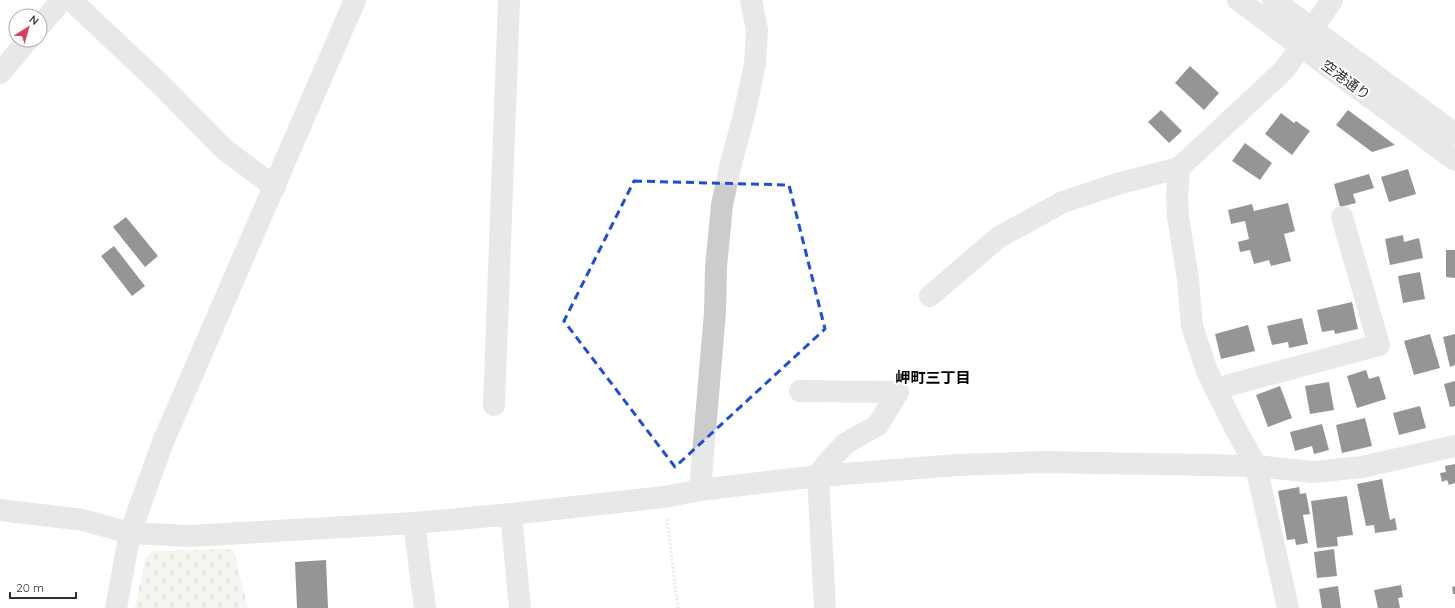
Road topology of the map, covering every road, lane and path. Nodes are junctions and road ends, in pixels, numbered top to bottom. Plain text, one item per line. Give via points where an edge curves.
1 (62, 0) edge
2 (70, 0) edge
3 (355, 0) edge
4 (509, 0) edge
5 (751, 0) edge
6 (1238, 0) edge
7 (1273, 0) edge
8 (1332, 0) edge
9 (48, 17) edge
10 (1307, 38) junction
11 (21, 48) edge
12 (0, 74) edge
13 (1455, 134) edge
14 (1455, 160) edge
15 (1179, 168) junction
16 (275, 187) junction
17 (1342, 217) dead end
18 (930, 296) dead end
19 (1215, 390) junction
20 (800, 391) dead end
21 (494, 405) dead end
22 (1455, 446) edge
23 (1256, 466) junction
24 (818, 476) junction
25 (700, 490) junction
26 (664, 497) junction
27 (0, 510) edge
28 (511, 514) junction
29 (414, 523) junction
30 (130, 533) junction
31 (116, 608) edge
32 (425, 608) edge
33 (520, 608) edge
34 (678, 608) edge
35 (825, 608) edge
36 (1288, 608) edge

1 - 9 street
2 - 16 street via 225,150
3 - 16 street
4 - 21 street
5 - 25 street via 757,30 755,64 722,206
6 - 10 street, 空港通り
7 - 10 street, 空港通り
8 - 10 street
10 - 13 street, 空港通り
10 - 14 street, 空港通り
10 - 15 street via 1282,72
11 - 12 street
15 - 18 street via 1117,184 1063,202 999,237
15 - 19 street via 1178,218 1188,279 1192,326 1206,371
16 - 30 street via 163,442
17 - 19 street via 1379,345
19 - 23 street
20 - 24 street via 898,392 878,425 846,443
22 - 23 street via 1362,467 1313,472
23 - 24 street via 1044,462 957,465
23 - 36 street
24 - 25 street
24 - 35 street
25 - 26 street
26 - 28 street
26 - 34 path
27 - 30 street via 84,520
28 - 29 street
28 - 33 street
29 - 30 street via 190,536
29 - 32 street
30 - 31 street

